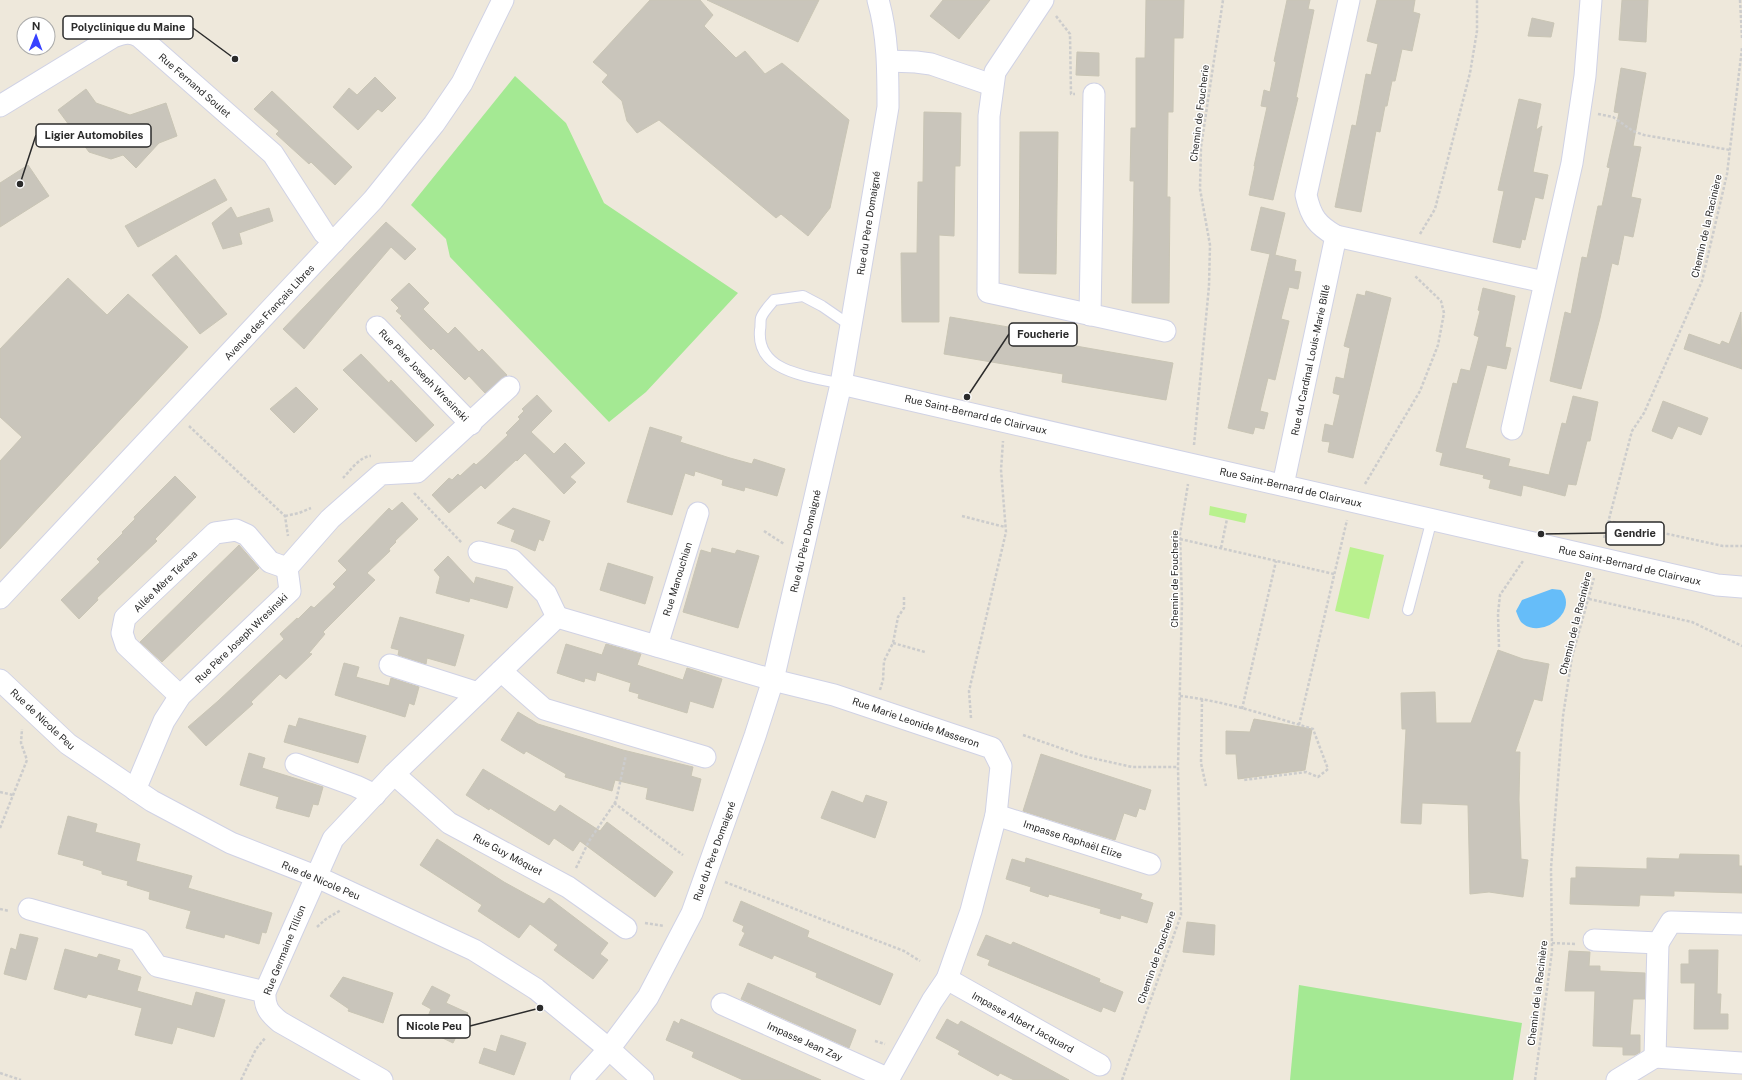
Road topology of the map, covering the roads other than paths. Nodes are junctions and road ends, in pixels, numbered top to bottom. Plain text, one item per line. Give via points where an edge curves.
1 (503, 0) edge
2 (878, 0) edge
3 (1043, 0) edge
4 (1349, 0) edge
5 (1591, 0) edge
6 (888, 61) junction
7 (992, 85) junction
8 (1094, 94) road end
9 (0, 106) edge
10 (1336, 236) junction
11 (334, 242) junction
12 (1544, 282) junction
13 (1090, 315) junction
14 (851, 326) junction
15 (377, 327) dead end
16 (1165, 331) dead end
17 (841, 384) junction
18 (509, 387) dead end
19 (471, 424) junction
20 (1512, 429) dead end
21 (1283, 485) junction
22 (698, 513) dead end
23 (1432, 519) junction
24 (479, 552) road end
25 (287, 568) junction
26 (1742, 587) edge
27 (0, 598) edge
28 (1408, 610) dead end
29 (557, 617) junction
30 (657, 646) junction
31 (390, 665) dead end
32 (501, 671) junction
33 (0, 680) edge
34 (773, 680) junction
35 (478, 693) junction
36 (180, 696) junction
37 (705, 757) dead end
38 (296, 764) dead end
39 (394, 774) junction
40 (135, 790) junction
41 (375, 795) junction
42 (996, 814) junction
43 (1150, 864) dead end
44 (315, 876) junction
45 (29, 909) dead end
46 (1742, 924) edge
47 (634, 925) road end
48 (1594, 940) dead end
49 (1658, 942) junction
50 (947, 979) junction
51 (265, 992) junction
52 (722, 1004) dead end
53 (609, 1049) junction
54 (1655, 1057) junction
55 (1742, 1063) edge
56 (1100, 1065) dead end
57 (1742, 1070) edge
58 (889, 1079) edge
59 (382, 1080) edge
60 (581, 1080) edge
61 (643, 1080) edge
62 (1617, 1080) edge
63 (1740, 1080) edge

1 - 11 street, Avenue des Français Libres via 462,83 434,124 373,200
2 - 6 street, Rue du Père Domaigné via 884,22
3 - 7 street via 994,72
4 - 10 street via 1306,195 1310,212 1322,227
5 - 12 street via 1572,163
6 - 7 street via 931,64
6 - 14 street, Rue du Père Domaigné via 888,107
7 - 13 street via 989,116 988,292
8 - 13 street
9 - 11 street, Rue Fernand Soulet via 113,37 126,32 134,33 273,154 324,232
10 - 12 street
10 - 21 street, Rue du Cardinal Louis-Marie Billé
11 - 27 street, Avenue des Français Libres
12 - 20 street
13 - 16 street
14 - 17 street, Rue du Père Domaigné
14 - 17 lane via 803,296 774,300 762,317 759,341 764,355 777,366 798,374
15 - 19 street, Rue Père Joseph Wresinski
17 - 21 street, Rue Saint-Bernard de Clairvaux
17 - 34 street, Rue du Père Domaigné
18 - 19 street, Rue Père Joseph Wresinski
19 - 25 street, Rue Père Joseph Wresinski via 417,472 381,474 330,519
21 - 23 street, Rue Saint-Bernard de Clairvaux
22 - 30 street, Rue Manouchian
23 - 26 street, Rue Saint-Bernard de Clairvaux via 1717,585
23 - 28 lane
24 - 29 street via 512,560 546,594
25 - 36 street, Rue Père Joseph Wresinski via 290,590
25 - 36 street, Allée Mère Térèsa via 270,562 247,535 241,532 236,530 215,533 125,618 122,633 126,645
29 - 30 street
29 - 32 street
30 - 34 street
31 - 35 street
32 - 35 street
32 - 37 street via 544,709
33 - 40 street, Rue de Nicole Peu via 68,744
34 - 42 street, Rue Marie Leonide Masseron via 834,695 992,748 1001,766
34 - 53 street, Rue du Père Domaigné via 694,906 648,997
35 - 39 street
36 - 40 street, Rue Père Joseph Wresinski via 164,721
38 - 41 street
39 - 41 street
39 - 47 street, Rue Guy Môquet via 449,823
40 - 44 street, Rue de Nicole Peu via 231,843
41 - 44 street via 333,839
42 - 43 street, Impasse Raphaël Elize
42 - 50 street, Rue Marie Leonide Masseron via 971,911
44 - 51 street, Rue Germaine Tillion
44 - 53 street, Rue de Nicole Peu via 474,950 536,989
45 - 51 street via 139,940 157,966
46 - 49 street via 1671,922
48 - 49 street
49 - 54 street
50 - 56 street, Impasse Albert Jacquard
50 - 58 street, Rue Marie Leonide Masseron
51 - 59 street, Rue Germaine Tillion via 264,1004 270,1014 280,1022
52 - 58 street, Impasse Jean Zay
53 - 60 street
53 - 61 street, Rue de Nicole Peu
54 - 55 street
54 - 62 street
57 - 63 street

